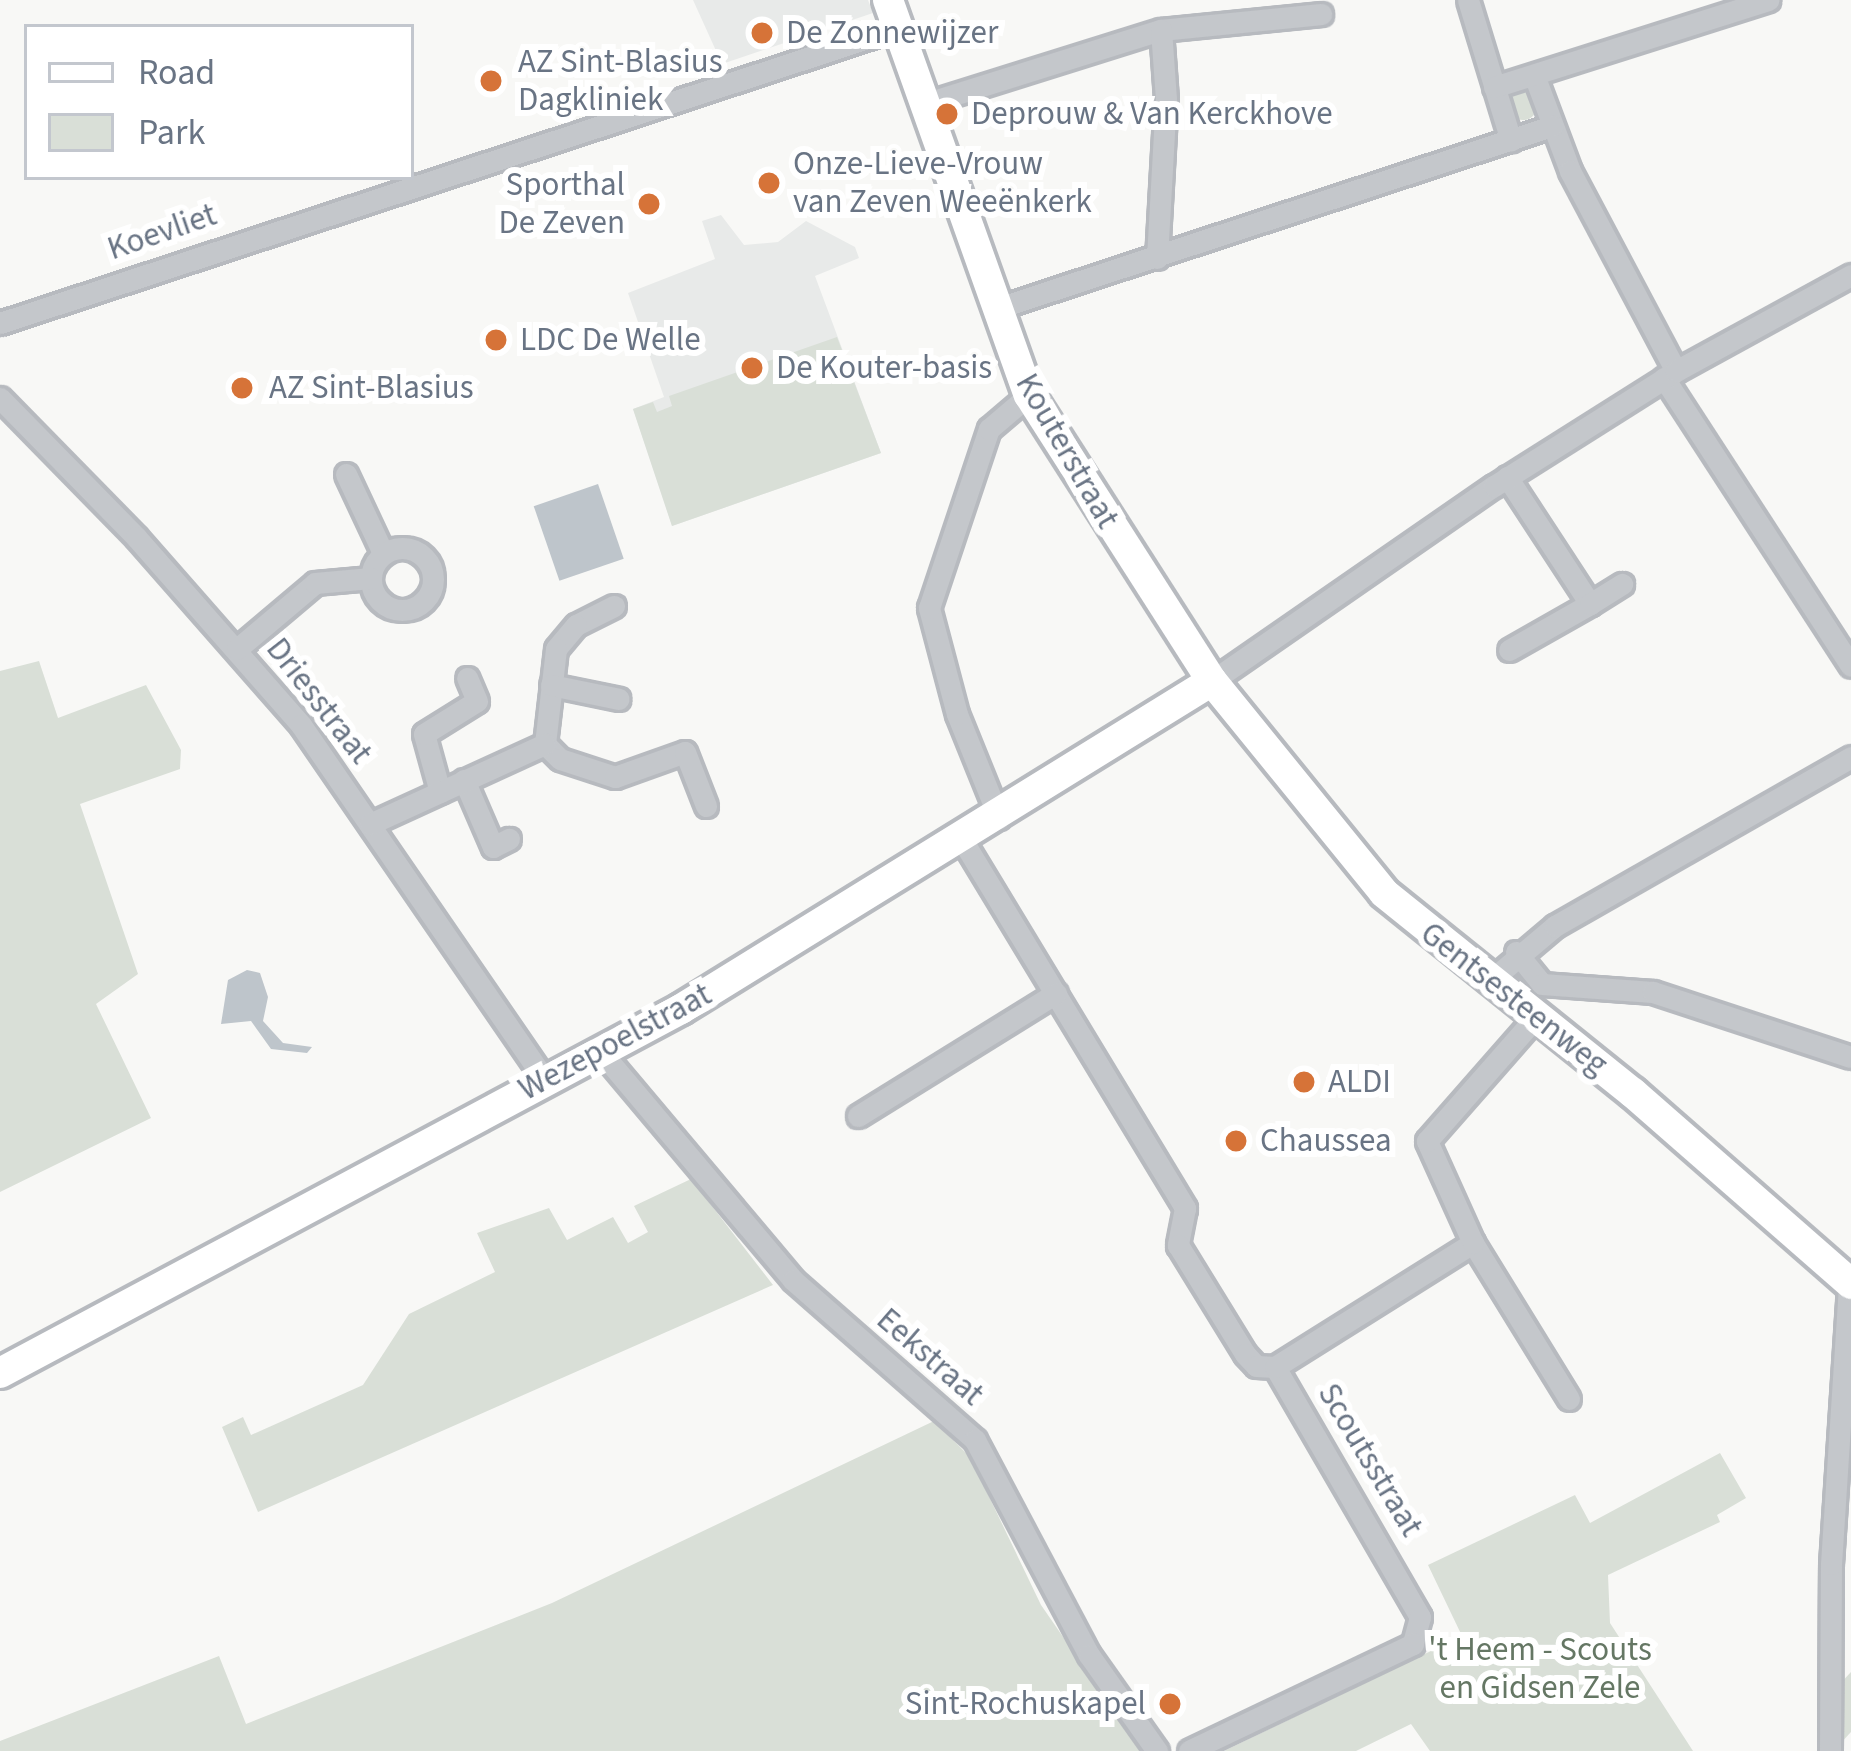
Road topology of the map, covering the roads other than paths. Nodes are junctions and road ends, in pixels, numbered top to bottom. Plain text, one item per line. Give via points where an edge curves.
1 (1468, 0) edge
2 (1768, 0) edge
3 (1706, 8) edge
4 (891, 14) edge
5 (1321, 14) dead end
6 (1161, 30) junction
7 (1534, 75) junction
8 (1493, 87) junction
9 (921, 104) junction
10 (1552, 126) junction
11 (1511, 141) junction
12 (414, 179) edge
13 (412, 180) edge
14 (1156, 258) junction
15 (1851, 274) edge
16 (995, 309) junction
17 (0, 323) edge
18 (1670, 374) junction
19 (1029, 394) junction
20 (0, 398) edge
21 (346, 474) dead end
22 (1508, 477) junction
23 (383, 554) junction
24 (371, 578) junction
25 (1622, 584) dead end
26 (1590, 604) junction
27 (614, 605) dead end
28 (237, 649) junction
29 (1509, 650) dead end
30 (1851, 666) edge
31 (467, 678) dead end
32 (1212, 681) junction
33 (550, 685) junction
34 (619, 699) dead end
35 (545, 744) junction
36 (1851, 757) edge
37 (464, 780) junction
38 (440, 792) junction
39 (706, 806) dead end
40 (999, 818) junction
41 (370, 824) junction
42 (961, 838) junction
43 (493, 847) dead end
44 (1516, 952) junction
45 (1491, 980) junction
46 (1056, 993) junction
47 (1537, 1016) junction
48 (602, 1053) junction
49 (1851, 1057) edge
50 (544, 1079) junction
51 (858, 1116) dead end
52 (1473, 1243) junction
53 (1850, 1284) edge
54 (1275, 1367) junction
55 (0, 1373) edge
56 (1569, 1399) dead end
57 (1157, 1751) edge
58 (1190, 1751) edge
59 (1831, 1751) edge

1 - 8 street
2 - 3 street
3 - 7 street
4 - 9 street, Kouterstraat
4 - 12 street, Koevliet
5 - 6 street
6 - 9 street
6 - 14 street via 1167,44
7 - 8 street
7 - 10 street
8 - 11 street
9 - 16 street, Kouterstraat
10 - 11 street
10 - 18 street
11 - 14 street
13 - 17 street, Koevliet
14 - 16 street
15 - 18 street
16 - 19 street, Kouterstraat
18 - 22 street
18 - 30 street
19 - 32 street, Kouterstraat
19 - 40 street via 989,429 929,608 957,714
20 - 28 street, Driesstraat
21 - 23 street
22 - 26 street
22 - 32 street
23 - 24 street
23 - 24 street via 421,555 432,589 423,602 397,610 380,602
24 - 28 street via 315,583
25 - 26 street
26 - 29 street
27 - 33 street via 563,635
28 - 41 street, Driesstraat
31 - 38 street via 480,707 424,734
32 - 40 street, Wezepoelstraat
32 - 45 street, Gentsesteenweg via 1361,870
33 - 34 street
33 - 35 street
35 - 37 street
35 - 39 street via 560,759 615,777 685,752
36 - 44 street
37 - 38 street
37 - 43 street
38 - 41 street
40 - 42 street, Wezepoelstraat
41 - 50 street, Driesstraat
42 - 46 street, Scoutsstraat
42 - 48 street, Wezepoelstraat
44 - 45 street
44 - 49 street via 1542,984 1653,992
45 - 47 street, Gentsesteenweg
46 - 51 street
46 - 54 street, Scoutsstraat via 1185,1208 1178,1245 1245,1354 1256,1366
47 - 52 street via 1426,1141
47 - 53 street, Gentsesteenweg
48 - 50 street, Wezepoelstraat
48 - 57 street, Eekstraat via 793,1280 975,1441 1089,1655
50 - 55 street, Wezepoelstraat
52 - 54 street
52 - 56 street
53 - 59 street via 1832,1541
54 - 58 street, Scoutsstraat via 1372,1521 1420,1617 1421,1637

